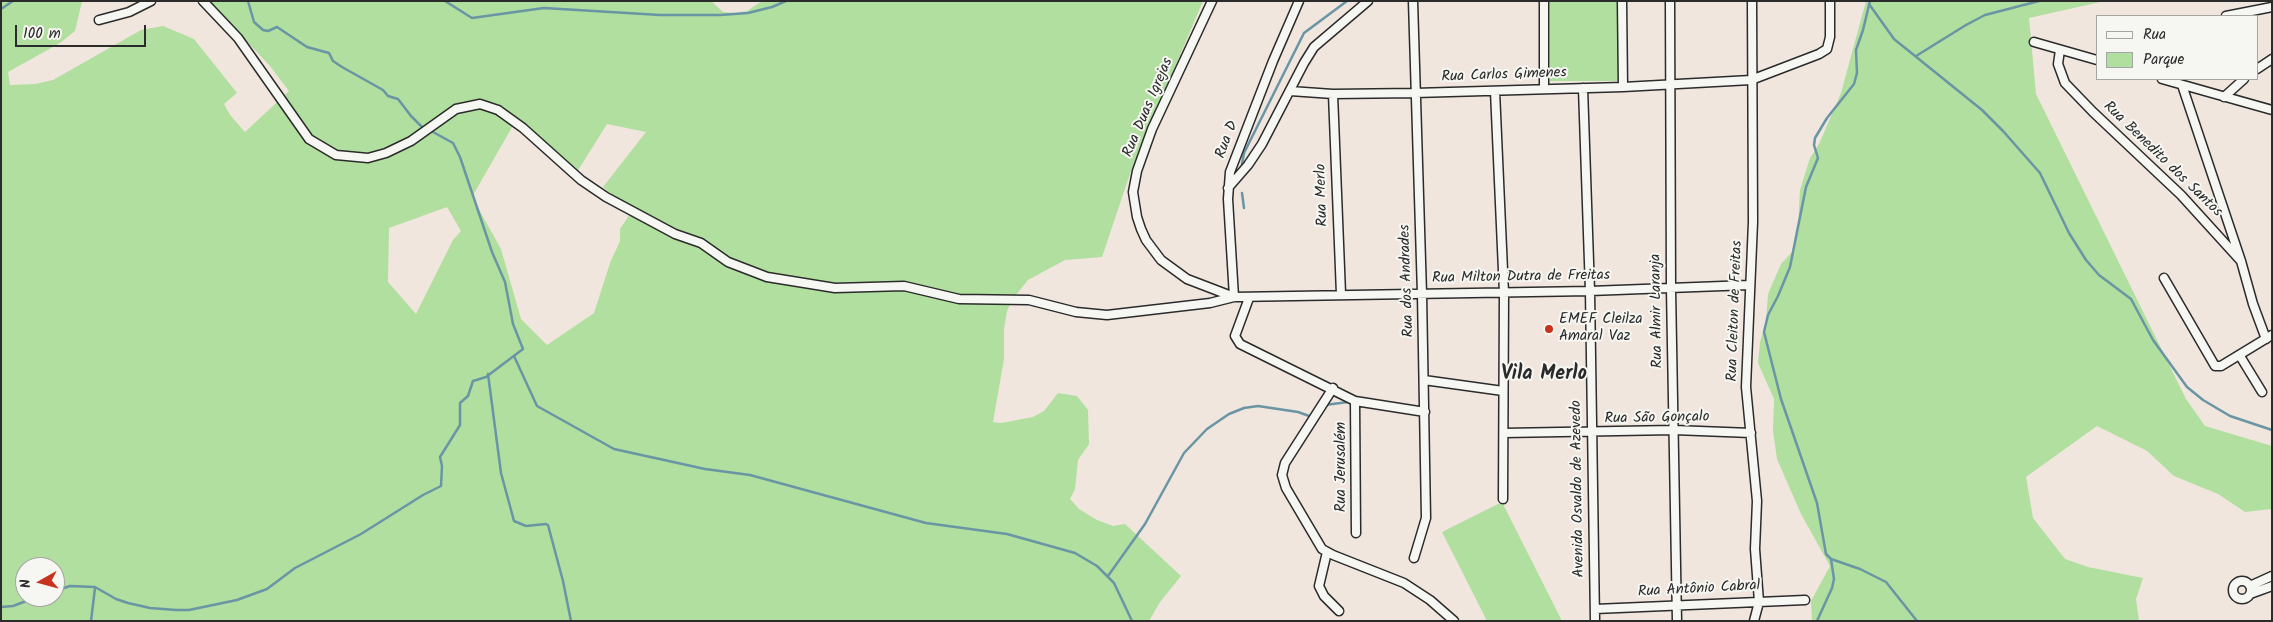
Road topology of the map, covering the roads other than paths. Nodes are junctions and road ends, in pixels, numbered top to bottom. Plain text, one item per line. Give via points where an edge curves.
1 (151, 1) edge
2 (202, 1) edge
3 (1212, 1) edge
4 (1300, 1) edge
5 (1368, 1) edge
6 (1413, 1) edge
7 (1544, 1) edge
8 (1622, 1) edge
9 (1670, 1) edge
10 (1752, 1) edge
11 (1830, 1) edge
12 (2272, 7) edge
13 (2231, 15) edge
14 (99, 20) dead end
15 (2034, 42) dead end
16 (2060, 50) junction
17 (2272, 59) edge
18 (2096, 60) edge
19 (2258, 68) edge
20 (1751, 80) junction
21 (2165, 80) edge
22 (2243, 80) edge
23 (1672, 85) junction
24 (2182, 85) junction
25 (1624, 87) junction
26 (1583, 88) junction
27 (1544, 89) junction
28 (1495, 90) junction
29 (1290, 91) junction
30 (1415, 93) junction
31 (1333, 94) junction
32 (2224, 97) junction
33 (2272, 110) edge
34 (1228, 188) junction
35 (2241, 261) junction
36 (2164, 278) dead end
37 (1749, 285) junction
38 (1672, 289) junction
39 (1590, 291) junction
40 (1504, 293) junction
41 (1341, 294) junction
42 (1422, 294) junction
43 (1234, 297) junction
44 (1249, 298) junction
45 (2269, 337) edge
46 (2240, 356) junction
47 (1424, 380) junction
48 (1333, 388) junction
49 (1503, 390) junction
50 (2262, 392) dead end
51 (1356, 401) junction
52 (1425, 412) junction
53 (1674, 430) junction
54 (1504, 433) junction
55 (1592, 433) junction
56 (1751, 433) junction
57 (1504, 499) dead end
58 (1356, 533) dead end
59 (1327, 552) junction
60 (1414, 558) dead end
61 (2272, 576) edge
62 (2272, 586) edge
63 (1805, 600) dead end
64 (1759, 602) junction
65 (1678, 604) junction
66 (1595, 610) junction
67 (1339, 611) dead end
68 (1454, 621) edge
69 (1595, 621) edge
70 (1677, 621) edge
71 (1754, 621) edge

1 - 14 street via 129,12
2 - 43 street via 238,38 309,139 336,155 368,158 386,153 411,141 456,109 480,104 498,110 523,128 606,198 675,234 701,243 728,262 767,276 835,288 904,286 968,300 1029,300 1088,314 1107,315
3 - 43 street, Rua Duas Igrejas via 1152,129 1133,192 1141,229 1161,260 1187,279
4 - 34 street, Rua D via 1231,168
5 - 29 street via 1314,47
6 - 30 street, Rua dos Andrades
7 - 27 street
8 - 25 street
9 - 23 street, Rua Almir Laranja
10 - 20 street, Rua Cleiton de Freitas
11 - 20 street, Rua Carlos Gimenes via 1827,49
12 - 13 street
15 - 16 street
16 - 18 street
16 - 35 street, Rua Benedito dos Santos via 2058,64 2065,83 2181,195
17 - 19 street
20 - 23 street, Rua Carlos Gimenes
20 - 37 street, Rua Cleiton de Freitas via 1753,222
21 - 24 street
22 - 32 street
23 - 25 street, Rua Carlos Gimenes
23 - 38 street, Rua Almir Laranja
24 - 32 street
24 - 35 street
25 - 26 street, Rua Carlos Gimenes
26 - 27 street, Rua Carlos Gimenes
26 - 39 street, Avenida Osvaldo de Azevedo
27 - 28 street, Rua Carlos Gimenes
28 - 30 street, Rua Carlos Gimenes
28 - 40 street
29 - 31 street, Rua Carlos Gimenes
29 - 34 street via 1262,144
30 - 31 street, Rua Carlos Gimenes
30 - 42 street, Rua dos Andrades
31 - 41 street, Rua Merlo
32 - 33 street
34 - 43 street, Rua D
35 - 45 street via 2253,304
36 - 46 street via 2213,364 2221,366
37 - 38 street, Rua Milton Dutra de Freitas
37 - 56 street, Rua Cleiton de Freitas via 1746,387
38 - 39 street, Rua Milton Dutra de Freitas
38 - 53 street, Rua Almir Laranja
39 - 40 street, Rua Milton Dutra de Freitas
39 - 55 street, Avenida Osvaldo de Azevedo
40 - 42 street, Rua Milton Dutra de Freitas
40 - 49 street
41 - 42 street, Rua Milton Dutra de Freitas
41 - 44 street, Rua Milton Dutra de Freitas
42 - 47 street, Rua dos Andrades
43 - 44 street, Rua Milton Dutra de Freitas
44 - 48 street via 1236,336 1238,343
45 - 46 street
46 - 50 street
47 - 49 street
47 - 52 street, Rua dos Andrades
48 - 51 street
48 - 59 street via 1285,463 1282,475 1313,536
49 - 54 street
51 - 52 street
51 - 58 street, Rua Jerusalém
52 - 60 street, Rua dos Andrades via 1426,518
53 - 55 street, Rua São Gonçalo
53 - 56 street, Rua São Gonçalo
53 - 65 street, Rua Almir Laranja
54 - 55 street, Rua São Gonçalo
54 - 57 street
55 - 66 street, Avenida Osvaldo de Azevedo
56 - 64 street, Rua Cleiton de Freitas via 1758,501 1755,549
59 - 67 street via 1319,586
59 - 68 street via 1404,583
61 - 62 street via 2250,590
63 - 64 street, Rua Antônio Cabral
64 - 65 street, Rua Antônio Cabral
64 - 71 street, Rua Cleiton de Freitas
65 - 66 street, Rua Antônio Cabral
65 - 70 street, Rua Almir Laranja
66 - 69 street, Avenida Osvaldo de Azevedo

